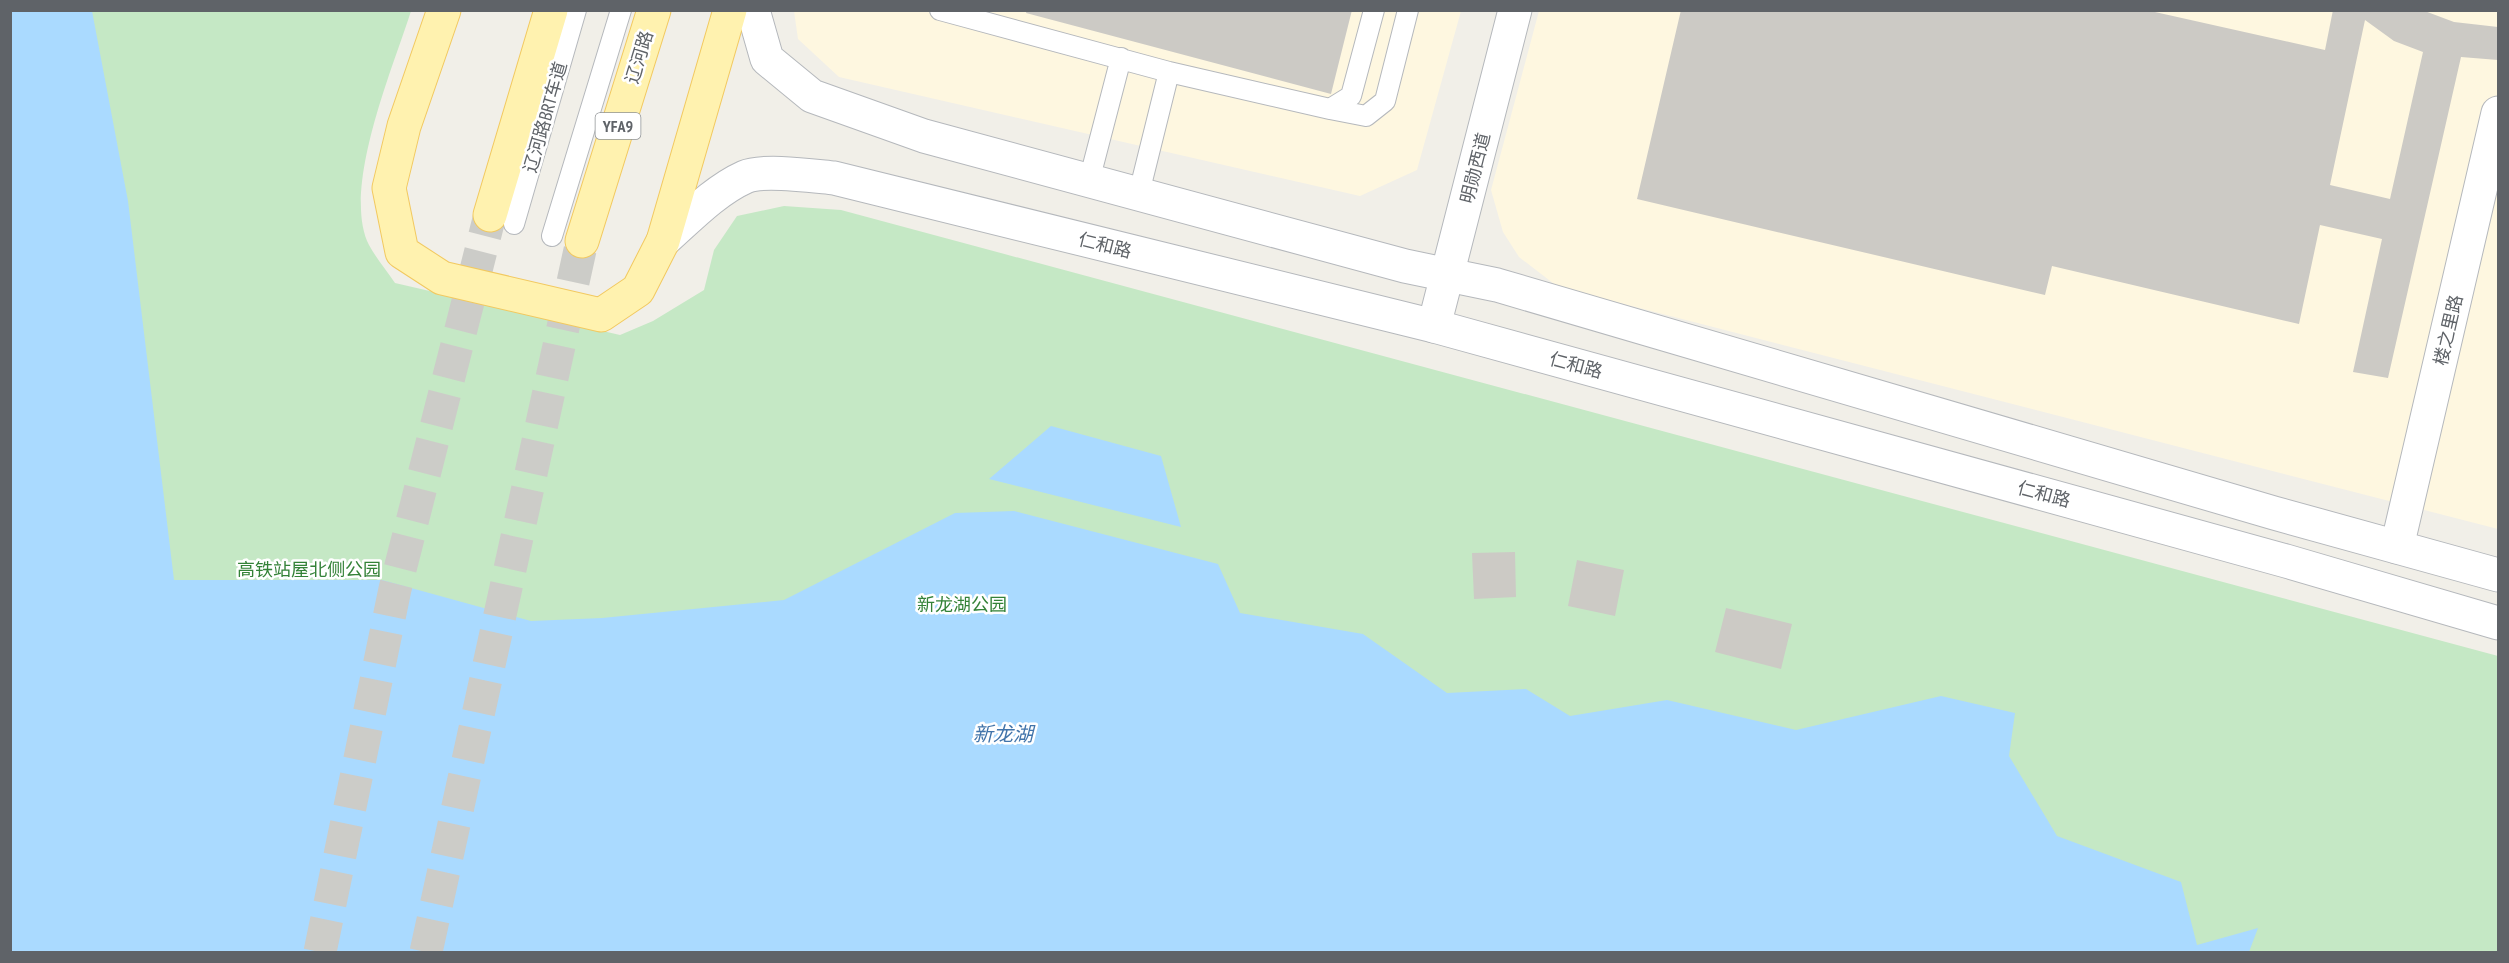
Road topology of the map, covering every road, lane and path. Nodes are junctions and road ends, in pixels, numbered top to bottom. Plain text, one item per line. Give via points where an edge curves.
1 (444, 10) edge
2 (551, 10) edge
3 (576, 10) edge
4 (621, 10) edge
5 (654, 10) edge
6 (730, 10) edge
7 (753, 10) edge
8 (940, 10) edge
9 (1374, 10) edge
10 (1408, 10) edge
11 (1515, 10) edge
12 (1121, 58) junction
13 (1169, 72) junction
14 (1330, 110) junction
15 (2499, 113) edge
16 (1089, 181) junction
17 (1139, 194) junction
18 (502, 220) joint
19 (567, 238) joint
20 (663, 241) junction
21 (1448, 276) junction
22 (1434, 326) junction
23 (2397, 547) junction
24 (2499, 575) edge
25 (2499, 623) edge

1 - 20 main road via 404,126 389,188 402,252 442,278 601,315 638,290
2 - 18 main road
3 - 18 lane, 辽河路BRT车道
4 - 19 lane
5 - 19 main road, 辽河路 / YFA9
6 - 20 main road
7 - 16 street via 767,59 812,96 924,136
8 - 12 lane
9 - 14 lane via 1351,96
10 - 14 lane via 1385,101 1365,116
11 - 21 street, 明勋西道
12 - 13 lane
12 - 16 lane
13 - 14 lane
13 - 17 lane
15 - 23 street, 楼之里路
16 - 17 street
17 - 21 street
20 - 22 street, 仁和路 via 712,198 746,176 793,174 834,178
21 - 22 street, 明勋西道
21 - 23 street via 1497,285
22 - 25 street, 仁和路
23 - 24 street

